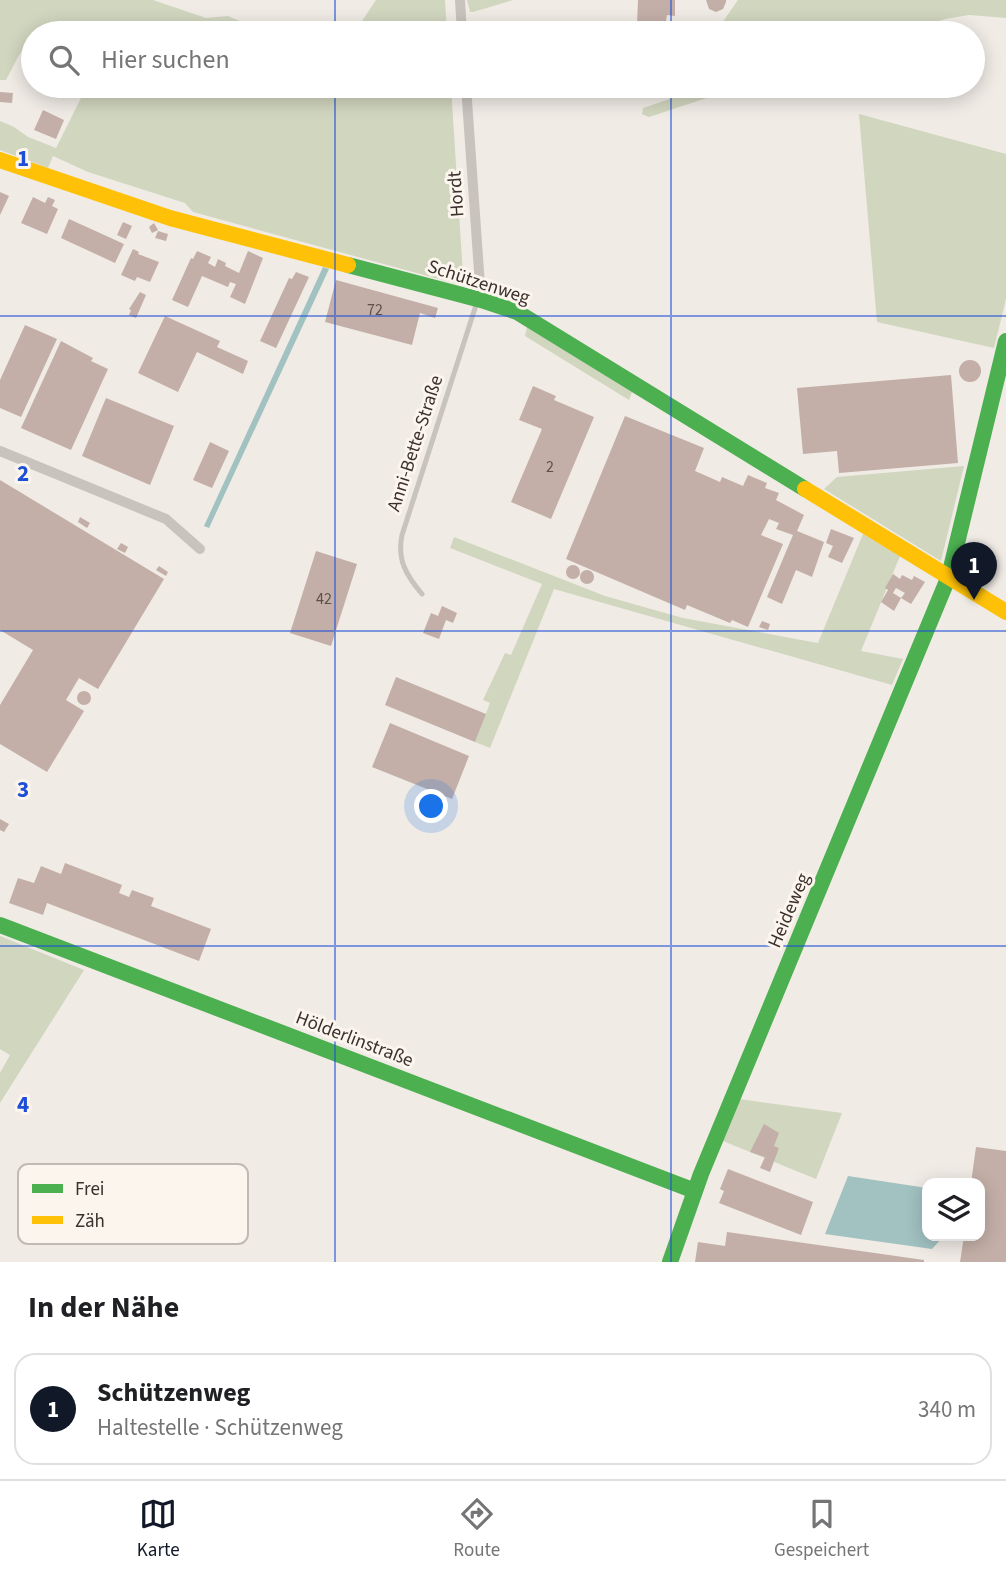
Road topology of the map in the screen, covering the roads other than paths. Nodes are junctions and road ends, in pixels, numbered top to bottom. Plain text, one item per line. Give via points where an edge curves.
1 (460, 0) edge
2 (461, 21) edge
3 (467, 98) edge
4 (0, 159) edge
5 (479, 299) junction
6 (1006, 341) edge
7 (0, 451) edge
8 (200, 549) dead end
9 (949, 576) junction
10 (422, 594) dead end
11 (1006, 612) edge
12 (0, 925) edge
13 (695, 1191) junction
14 (670, 1262) edge

1 - 2 street
3 - 5 street, Hordt
4 - 5 street, Schützenweg via 170,218
5 - 9 street, Schützenweg via 534,320
5 - 10 lane, Anni-Bette-Straße via 402,535 403,567
6 - 9 street, Heideweg
7 - 8 street via 166,519
9 - 11 street, Schützenweg
9 - 13 street, Heideweg
12 - 13 street, Hölderlinstraße
13 - 14 street, Heideweg

